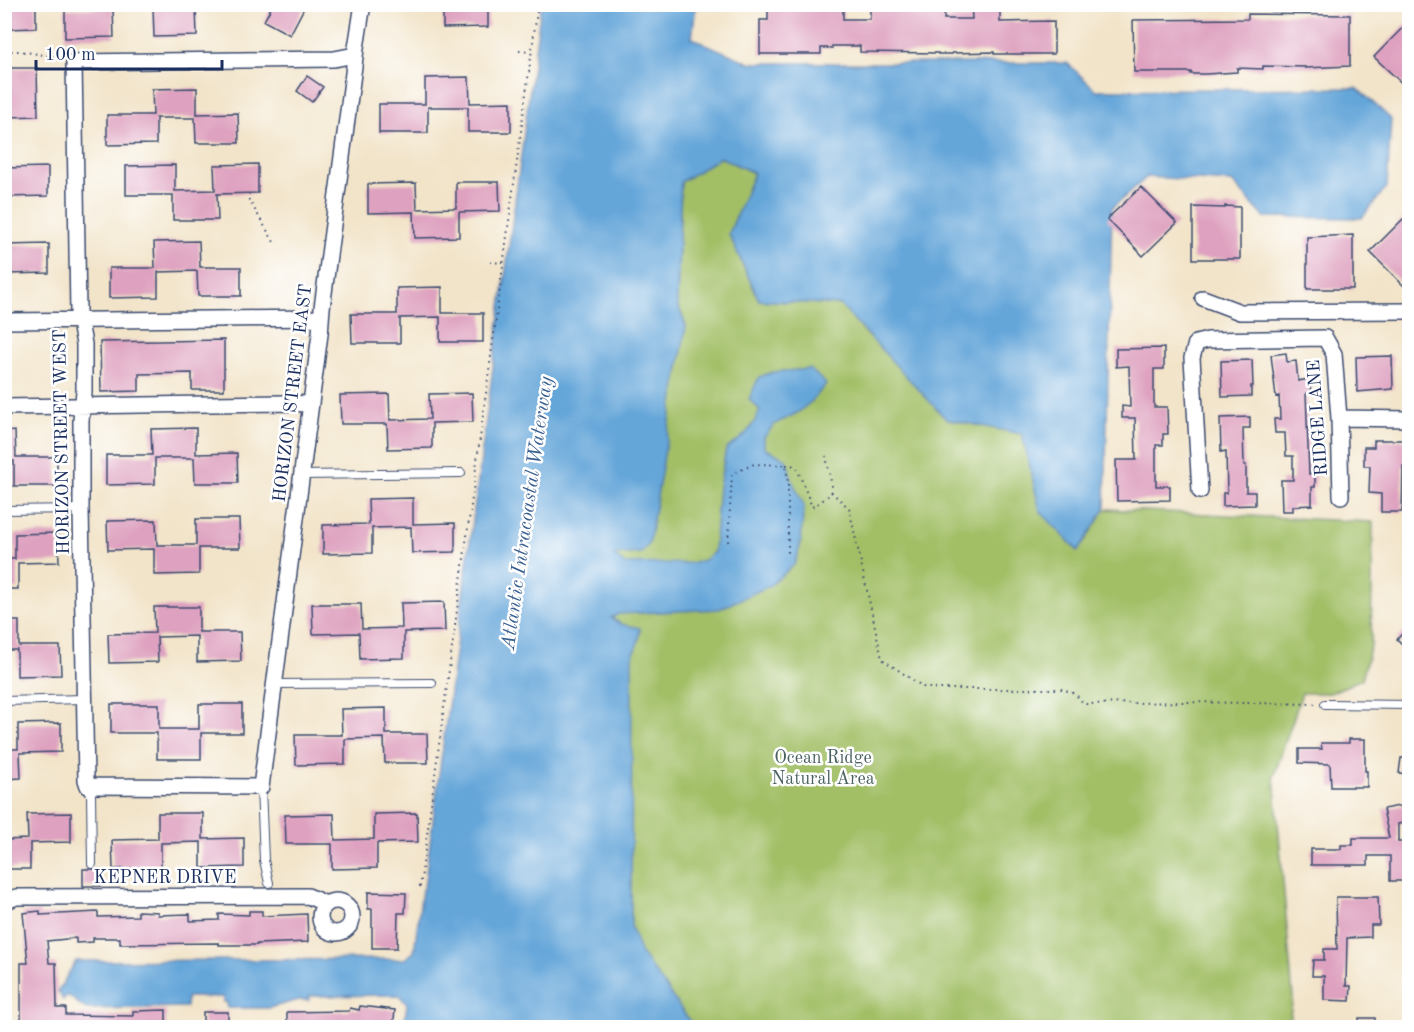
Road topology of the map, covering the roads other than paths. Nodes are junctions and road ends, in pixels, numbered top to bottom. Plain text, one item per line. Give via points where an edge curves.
1 (363, 4) edge
2 (355, 55) junction
3 (1203, 298) dead end
4 (1410, 311) edge
5 (321, 318) junction
6 (80, 320) junction
7 (4, 321) edge
8 (310, 404) junction
9 (82, 406) junction
10 (4, 407) edge
11 (1339, 418) junction
12 (1410, 418) edge
13 (460, 473) dead end
14 (301, 475) junction
15 (1200, 490) dead end
16 (1341, 496) dead end
17 (81, 509) junction
18 (4, 510) edge
19 (432, 683) dead end
20 (274, 684) junction
21 (84, 699) junction
22 (4, 701) edge
23 (1325, 704) road end
24 (1410, 705) edge
25 (88, 786) junction
26 (261, 787) junction
27 (92, 864) dead end
28 (268, 884) dead end
29 (4, 902) edge
30 (326, 904) dead end

1 - 2 street, HORIZON STREET EAST
2 - 5 street, HORIZON STREET EAST
2 - 6 street, HORIZON STREET WEST via 334,59 74,62
3 - 4 street via 1240,312
5 - 6 street
5 - 8 street, HORIZON STREET EAST
6 - 7 street
6 - 9 street, HORIZON STREET WEST via 84,344
8 - 9 street
8 - 14 street, HORIZON STREET EAST
9 - 10 street
9 - 17 street, HORIZON STREET WEST
11 - 12 street
11 - 15 street, RIDGE LANE via 1334,354 1325,338 1196,343 1192,358
11 - 16 street, RIDGE LANE
13 - 14 lane
14 - 20 street, HORIZON STREET EAST
17 - 18 lane
17 - 21 street, HORIZON STREET WEST
19 - 20 lane
20 - 26 street, HORIZON STREET EAST
21 - 22 lane
21 - 25 street, HORIZON STREET WEST
23 - 24 lane
25 - 26 street
25 - 27 lane
26 - 28 lane
29 - 30 street, KEPNER DRIVE via 16,897 308,896

